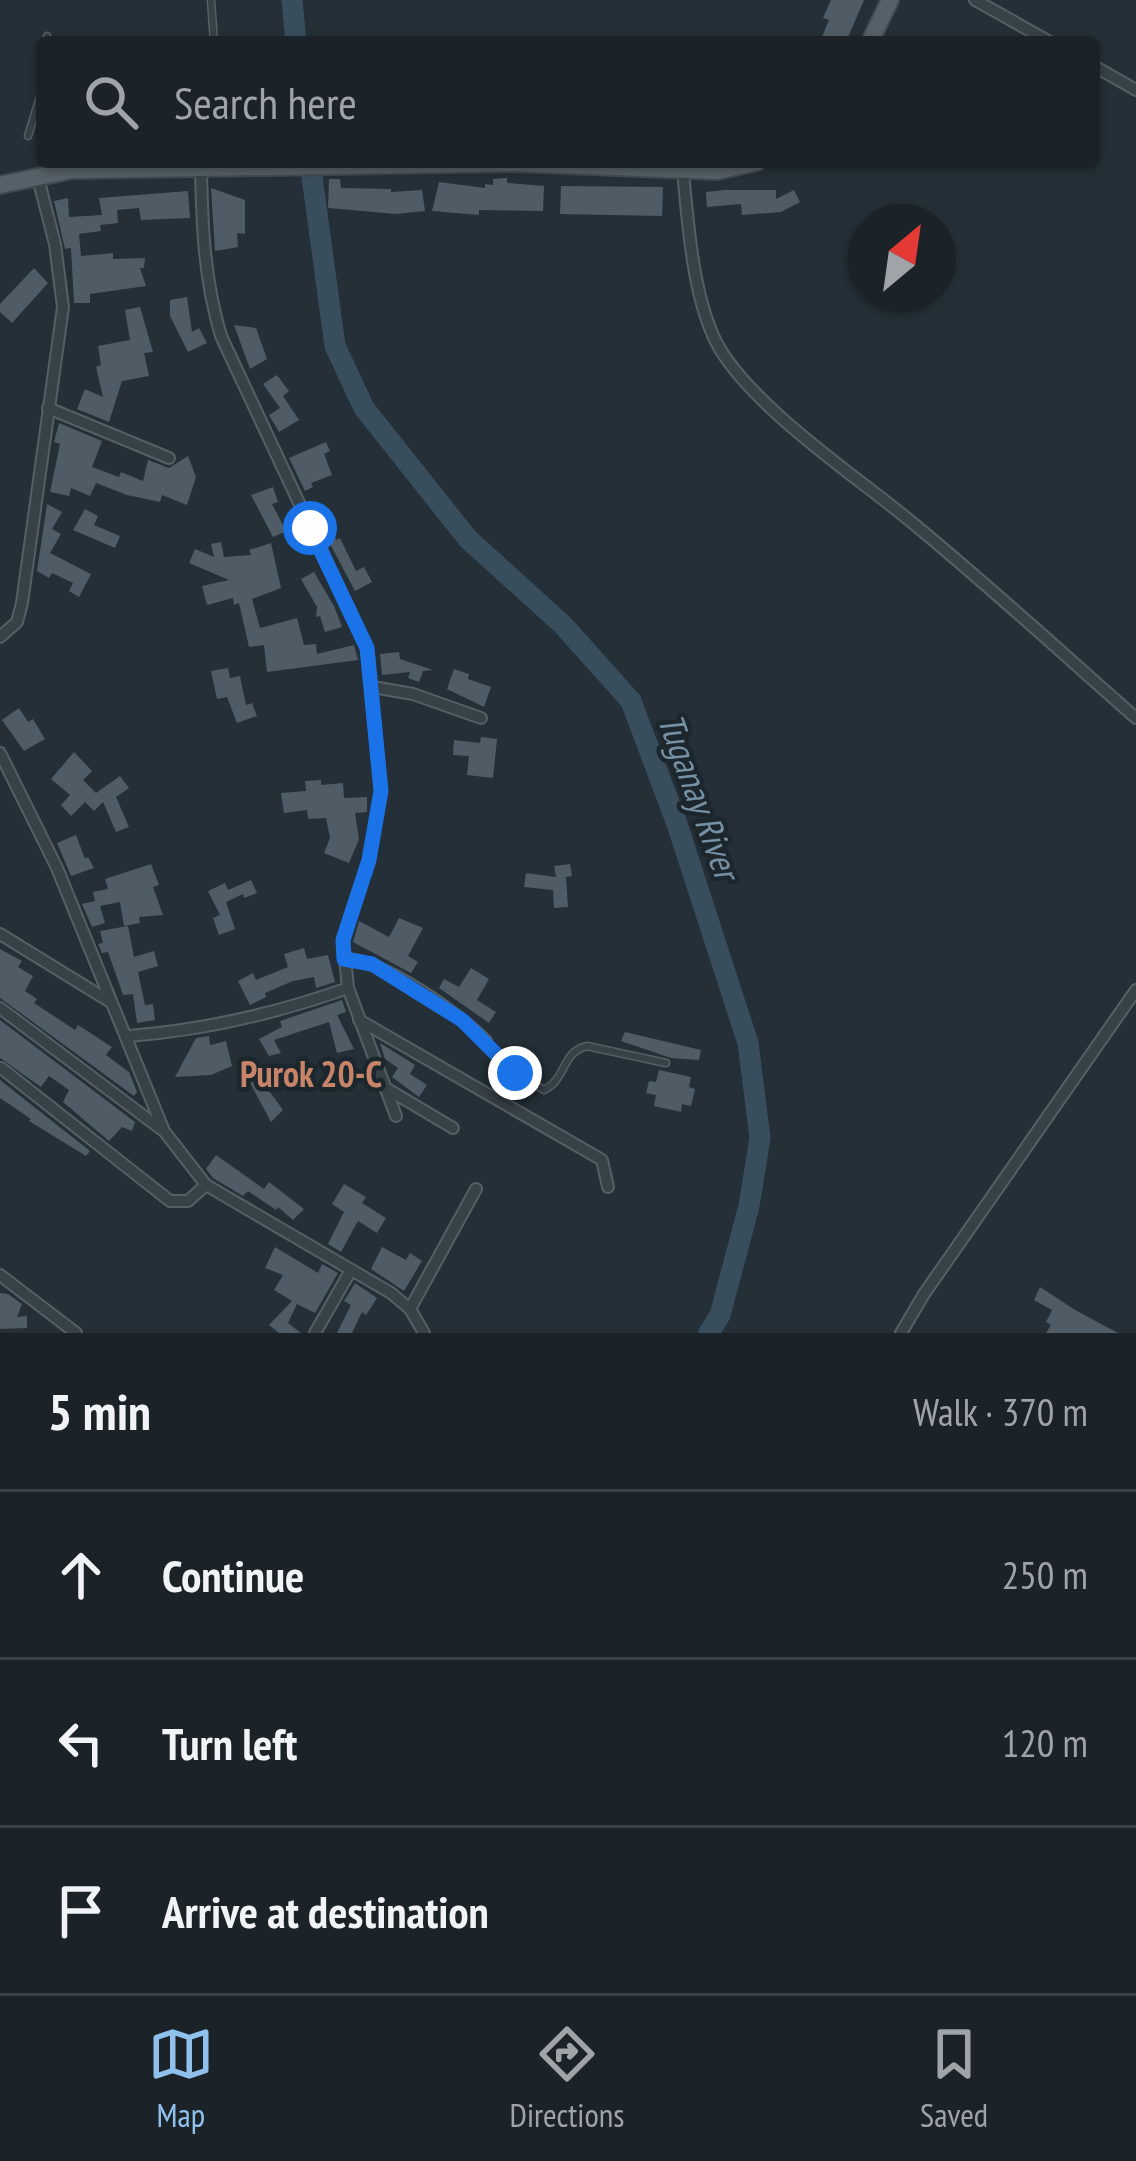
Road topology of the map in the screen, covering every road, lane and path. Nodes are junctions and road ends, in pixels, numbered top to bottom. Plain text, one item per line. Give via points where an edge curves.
1 (212, 0) edge
2 (890, 0) edge
3 (975, 0) edge
4 (214, 36) edge
5 (873, 36) edge
6 (1040, 36) edge
7 (1100, 69) edge
8 (1136, 90) edge
9 (36, 110) edge
10 (28, 136) dead end
11 (160, 168) edge
12 (201, 168) edge
13 (620, 168) edge
14 (730, 168) edge
15 (683, 171) junction
16 (38, 174) junction
17 (0, 185) edge
18 (48, 408) junction
19 (169, 458) dead end
20 (0, 637) edge
21 (373, 687) junction
22 (481, 718) dead end
23 (1136, 718) edge
24 (0, 753) edge
25 (0, 934) edge
26 (344, 959) junction
27 (348, 988) junction
28 (1136, 990) edge
29 (112, 1003) junction
30 (0, 1007) edge
31 (359, 1020) junction
32 (128, 1036) junction
33 (486, 1041) joint
34 (666, 1063) dead end
35 (1, 1068) edge
36 (383, 1087) junction
37 (396, 1116) dead end
38 (453, 1128) dead end
39 (164, 1131) junction
40 (206, 1185) junction
41 (608, 1187) dead end
42 (476, 1190) dead end
43 (351, 1270) junction
44 (0, 1275) edge
45 (410, 1309) junction
46 (76, 1333) edge
47 (314, 1333) edge
48 (424, 1333) edge
49 (901, 1333) edge

1 - 4 lane
2 - 5 main road
3 - 6 street
7 - 8 street
9 - 10 lane
11 - 16 main road
12 - 21 street via 203,255 221,336 360,631
13 - 15 main road
14 - 15 main road
15 - 23 street via 709,324 740,374
16 - 17 main road
16 - 18 street via 64,307
18 - 19 street
18 - 20 street via 22,603 17,622
21 - 22 street
21 - 26 street via 379,818
24 - 29 street
25 - 29 street
26 - 27 street
26 - 33 street via 372,964
27 - 31 street
27 - 32 street via 236,1023
28 - 49 street
29 - 32 street
30 - 39 street
31 - 36 street
31 - 41 street via 602,1160
32 - 39 street
33 - 34 lane via 544,1090 574,1048
35 - 40 street via 170,1201 188,1201
36 - 37 street
36 - 38 street
39 - 40 street
40 - 43 street
42 - 45 street
43 - 45 street
43 - 47 street
44 - 46 street
45 - 48 street

